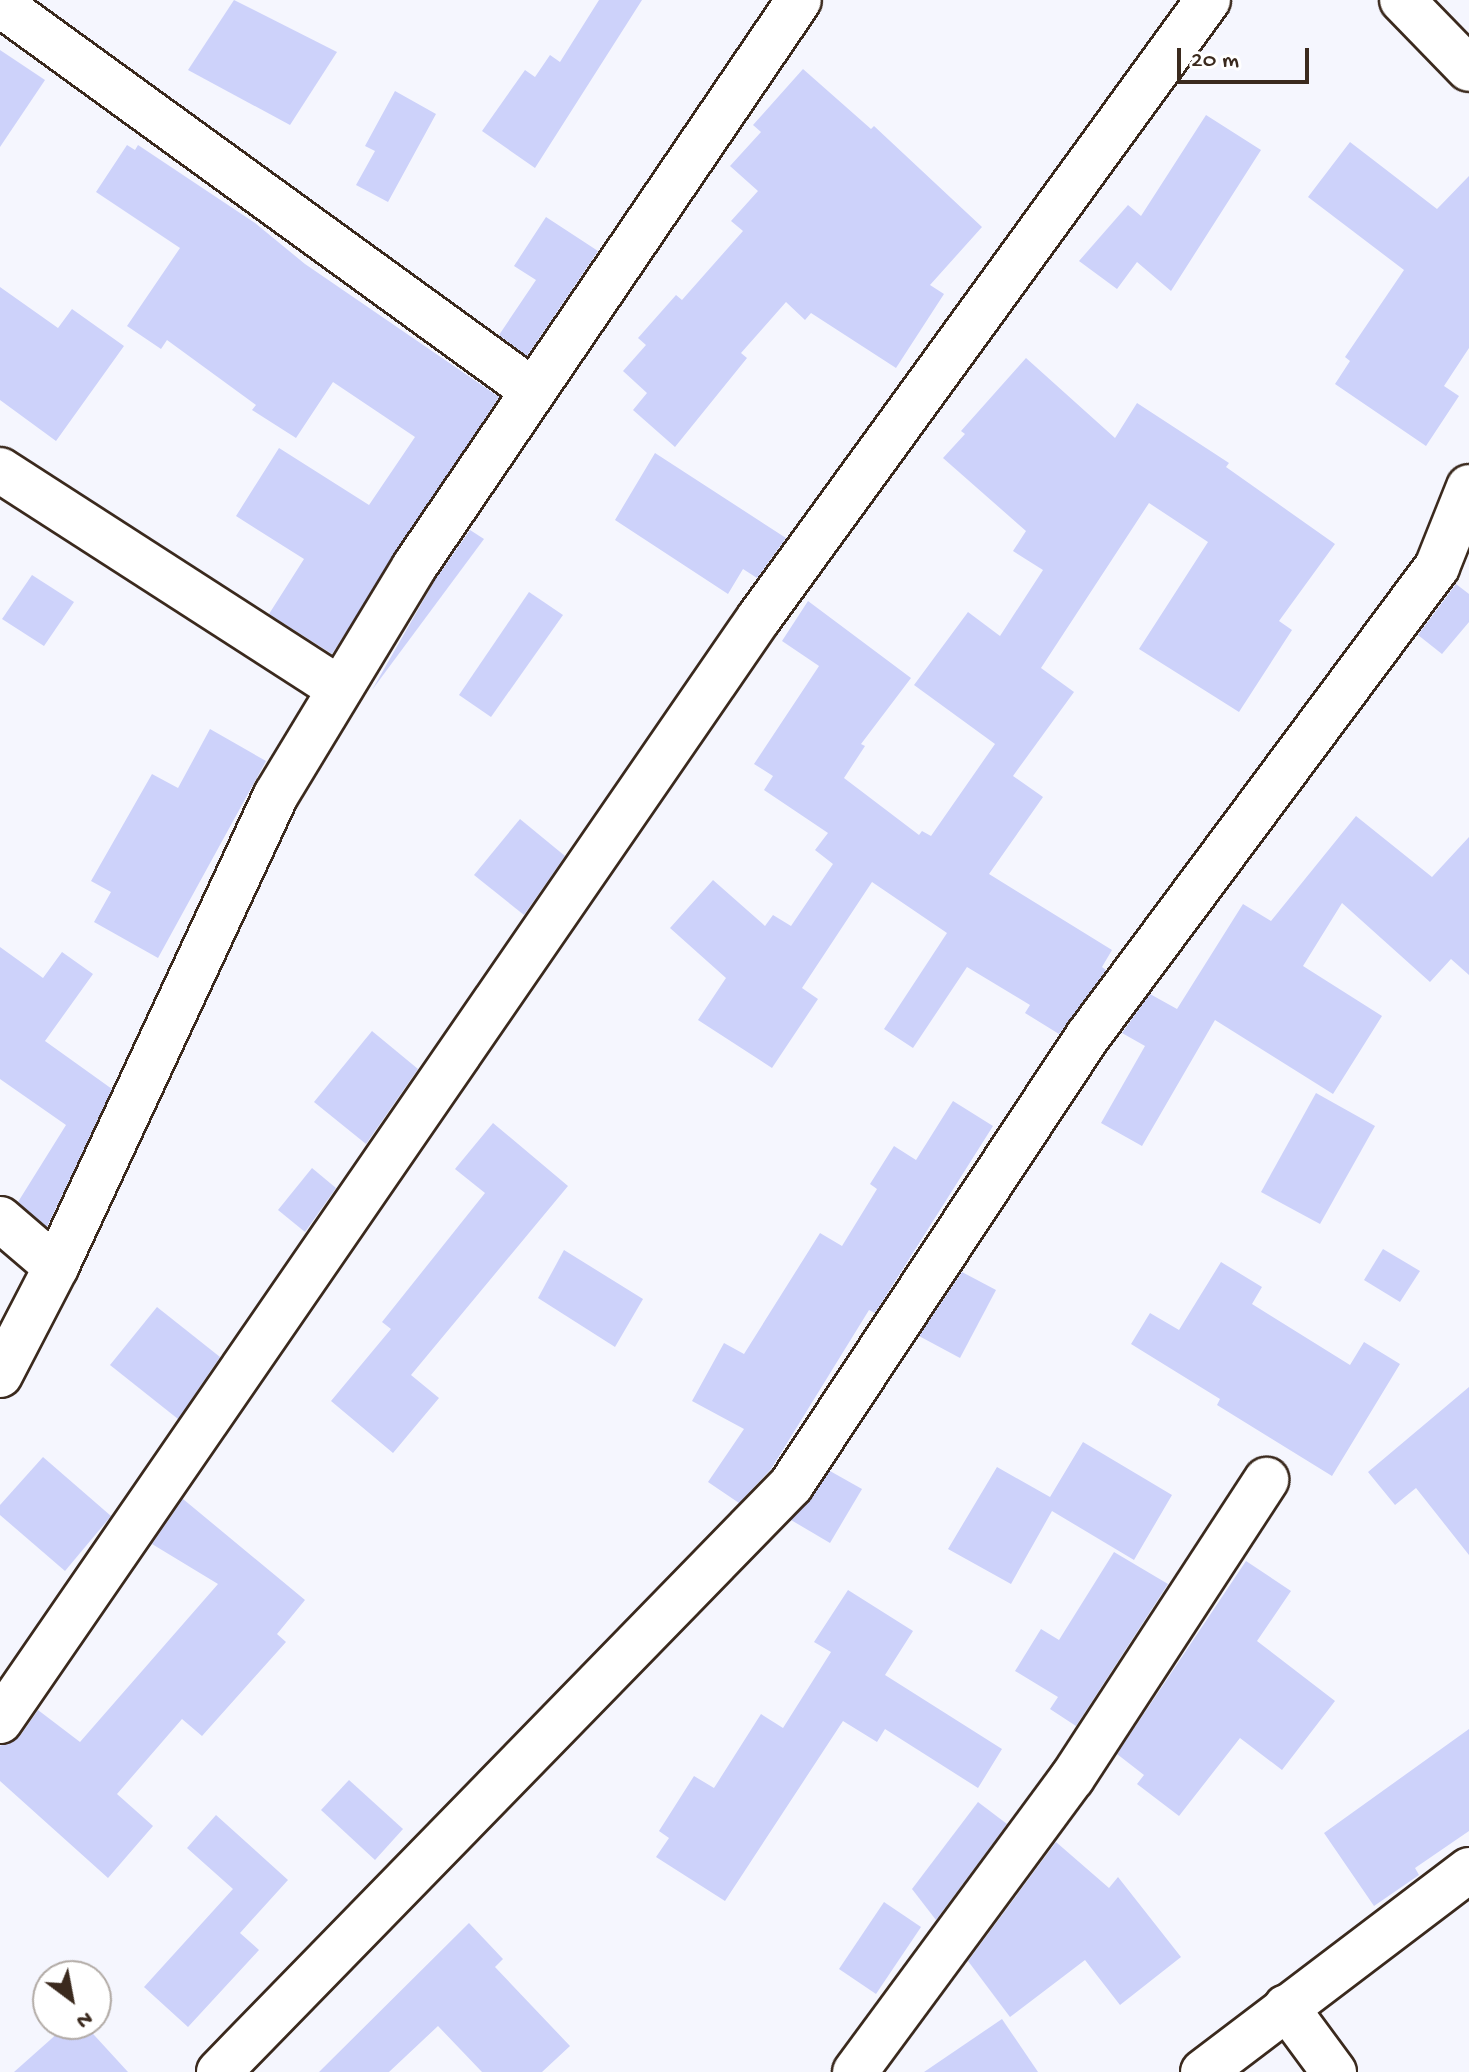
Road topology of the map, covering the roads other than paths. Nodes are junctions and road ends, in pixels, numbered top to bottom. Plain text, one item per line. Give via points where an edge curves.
1 (799, 0) edge
2 (1208, 0) edge
3 (1402, 0) edge
4 (0, 4) edge
5 (1469, 69) edge
6 (532, 390) junction
7 (0, 470) edge
8 (1469, 487) edge
9 (340, 689) junction
10 (0, 1219) edge
11 (56, 1267) junction
12 (0, 1375) edge
13 (1266, 1480) dead end
14 (0, 1721) edge
15 (1469, 1870) edge
16 (1286, 2007) junction
17 (219, 2072) edge
18 (855, 2072) edge
19 (1203, 2072) edge
20 (1334, 2072) edge

1 - 6 street
2 - 14 street via 759,618
3 - 5 street
4 - 6 street
6 - 9 street
7 - 9 street
8 - 17 street via 1437,567 1088,1036 791,1485
9 - 11 street via 276,795
10 - 11 street
11 - 12 street
13 - 18 street via 1072,1778
15 - 16 street
16 - 19 street
16 - 20 street

